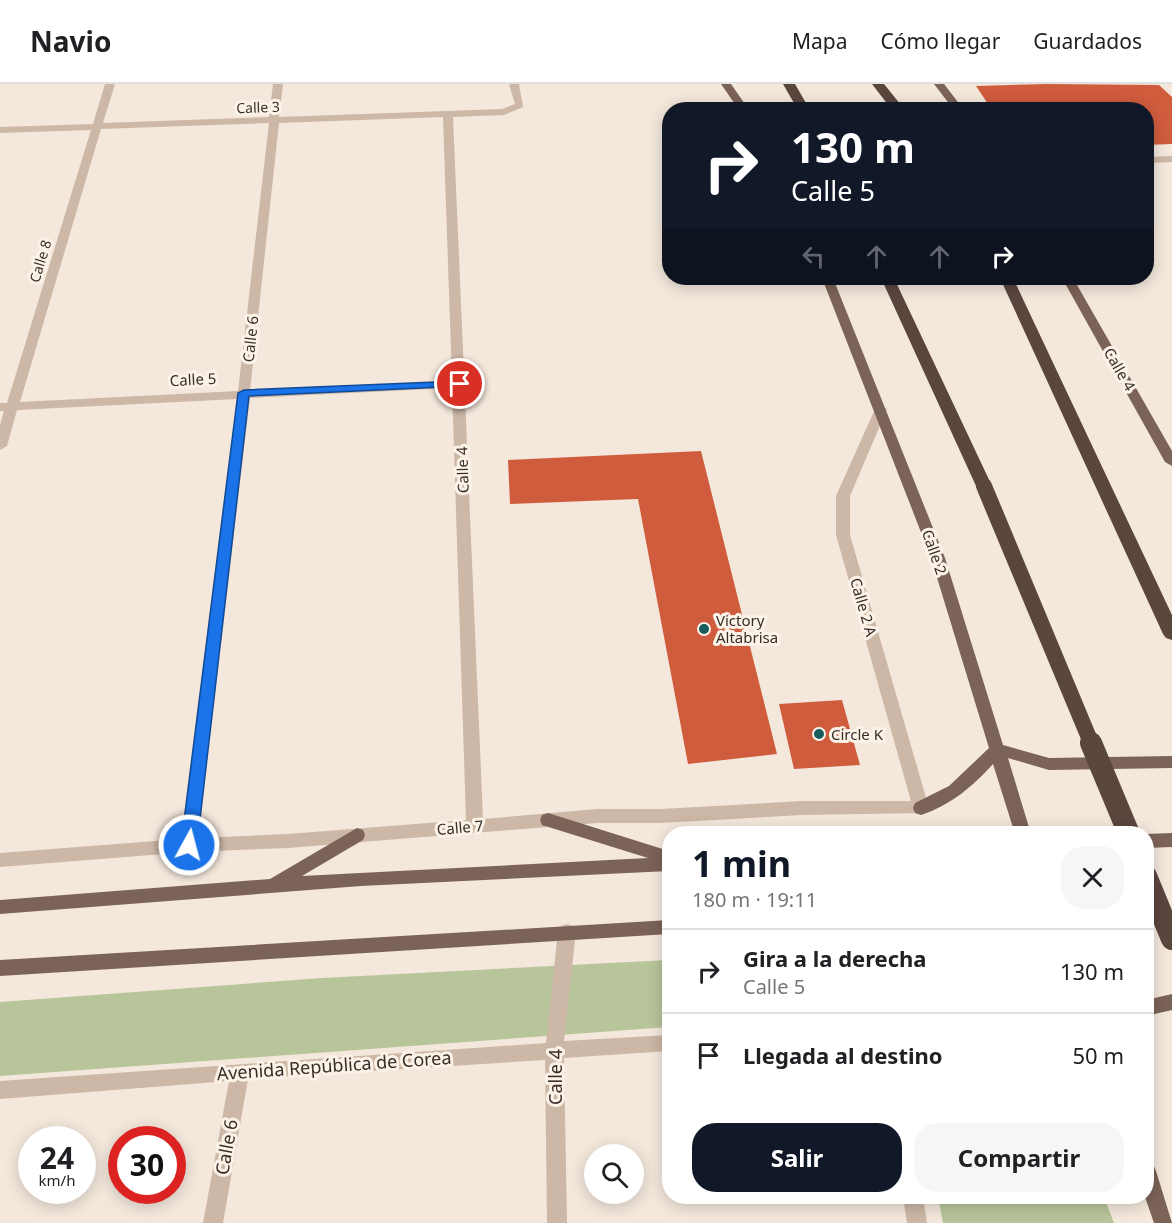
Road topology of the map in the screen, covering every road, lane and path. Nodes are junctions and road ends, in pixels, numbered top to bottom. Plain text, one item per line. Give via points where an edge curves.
1 (110, 84) edge
2 (278, 84) edge
3 (513, 84) edge
4 (726, 84) edge
5 (789, 84) edge
6 (878, 84) edge
7 (939, 84) edge
8 (738, 102) edge
9 (799, 102) edge
10 (893, 102) edge
11 (953, 102) edge
12 (448, 115) junction
13 (273, 120) junction
14 (97, 126) junction
15 (0, 130) edge
16 (1172, 159) edge
17 (1154, 160) edge
18 (830, 285) edge
19 (890, 285) edge
20 (1009, 285) edge
21 (1071, 285) edge
22 (460, 384) junction
23 (244, 393) junction
24 (6, 407) edge
25 (881, 409) junction
26 (1167, 442) edge
27 (0, 446) edge
28 (1172, 462) edge
29 (1172, 634) edge
30 (997, 749) junction
31 (1172, 762) edge
32 (921, 808) junction
33 (548, 820) junction
34 (476, 826) junction
35 (1021, 826) edge
36 (1126, 826) edge
37 (357, 835) junction
38 (1172, 840) edge
39 (1154, 841) edge
40 (189, 845) junction
41 (662, 856) edge
42 (0, 860) edge
43 (662, 864) edge
44 (272, 886) junction
45 (1154, 895) edge
46 (1172, 906) edge
47 (0, 907) edge
48 (1154, 907) edge
49 (662, 927) edge
50 (567, 931) junction
51 (1172, 939) edge
52 (0, 968) edge
53 (1172, 1002) edge
54 (1154, 1006) edge
55 (662, 1043) edge
56 (554, 1051) junction
57 (240, 1071) junction
58 (0, 1090) edge
59 (1154, 1195) edge
60 (914, 1204) edge
61 (213, 1223) edge
62 (557, 1223) edge
63 (917, 1223) edge
64 (1164, 1223) edge

1 - 14 street, Calle 8
2 - 13 street, Calle 6
3 - 12 street, Calle 3 via 520,101 516,109
4 - 8 main road
5 - 9 highway
6 - 10 highway
7 - 11 main road
12 - 13 street, Calle 3
12 - 22 street, Calle 4
13 - 14 street, Calle 3
13 - 23 street, Calle 6
14 - 15 street, Calle 3
14 - 24 street, Calle 8
16 - 17 street
18 - 25 main road, Calle 2
19 - 36 highway, bridge via 984,486
20 - 29 highway
21 - 26 main road, Calle 4
22 - 23 street, Calle 5
22 - 34 street, Calle 4
23 - 24 street, Calle 5
23 - 40 street, Calle 6
24 - 27 street, Calle 8
25 - 30 main road, Calle 2 via 938,558
25 - 32 street, Calle 2 A via 843,496 843,535
26 - 28 main road, Calle 4
30 - 31 main road via 1049,764
30 - 32 main road via 966,783 945,799
30 - 35 main road, Calle 2
32 - 33 street, Calle 7 via 802,808
33 - 34 street, Calle 7
33 - 41 main road
34 - 37 street, Calle 7
37 - 40 street, Calle 7
37 - 44 main road
38 - 39 main road
40 - 42 street, Calle 7
43 - 44 main road
44 - 47 main road
45 - 51 highway, bridge
46 - 48 main road
49 - 50 main road
50 - 52 main road
50 - 56 street, Calle 4
53 - 54 main road
55 - 56 street, Avenida República de Corea
56 - 57 street, Avenida República de Corea
56 - 62 street, Calle 4
57 - 58 street, Avenida República de Corea
57 - 61 street, Calle 6
59 - 64 main road
60 - 63 street

